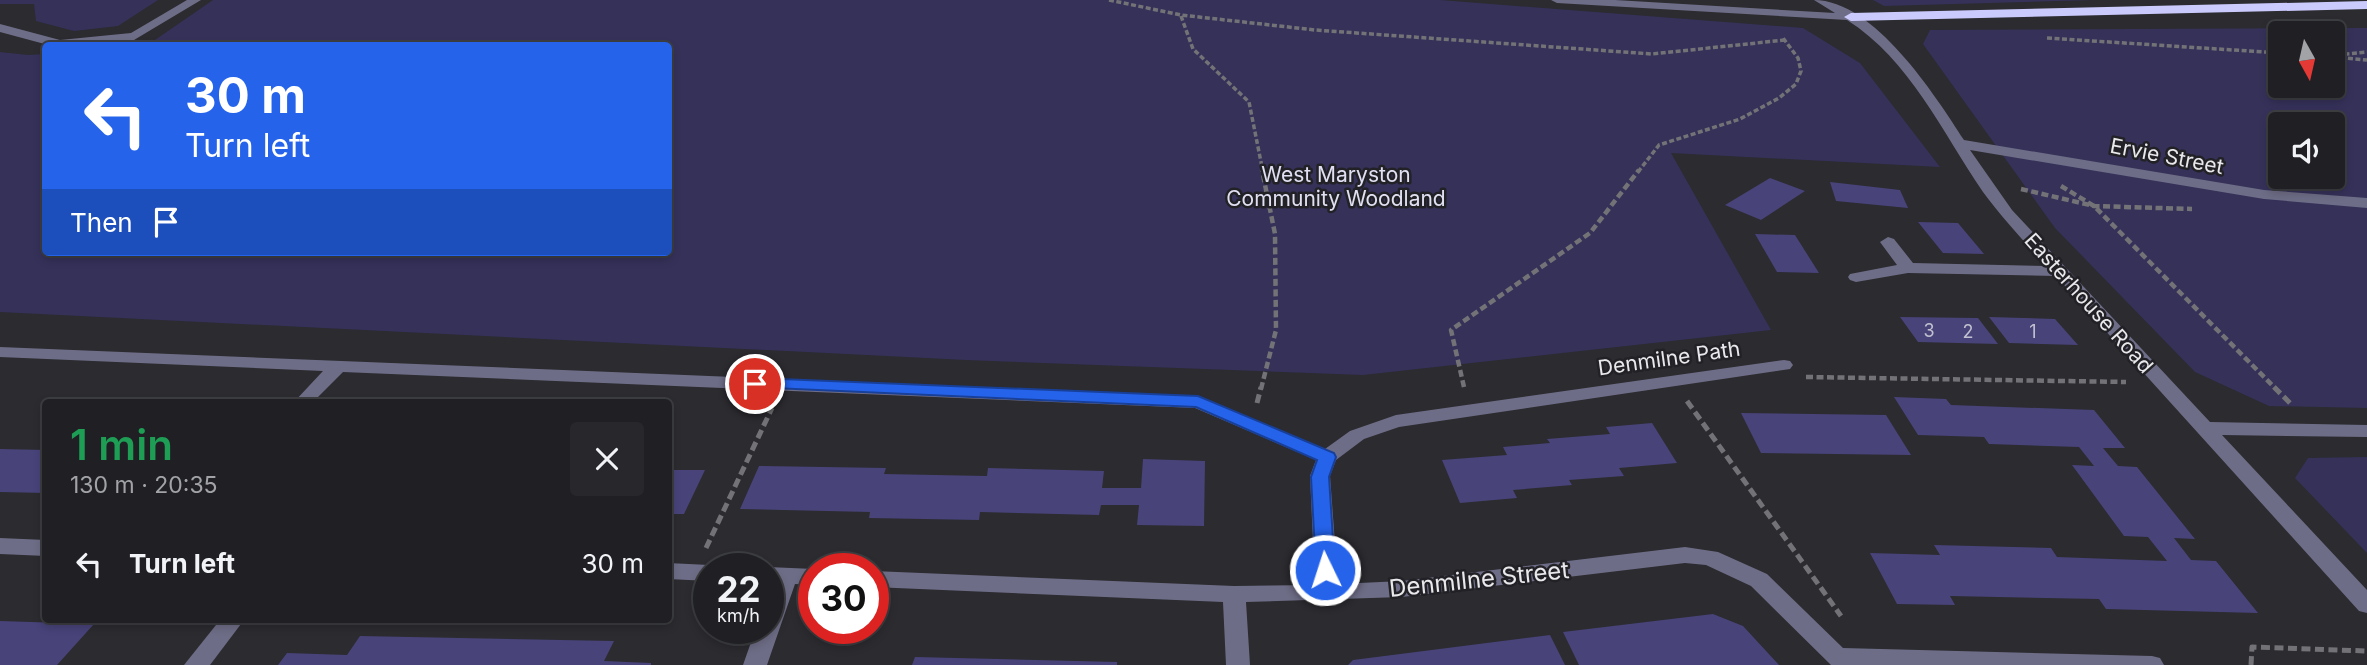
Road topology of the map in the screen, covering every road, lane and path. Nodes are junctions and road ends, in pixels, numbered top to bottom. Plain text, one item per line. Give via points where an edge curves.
1 (195, 0) edge
2 (1109, 0) edge
3 (1557, 0) edge
4 (1820, 0) edge
5 (2367, 5) edge
6 (1755, 10) junction
7 (1181, 15) junction
8 (1851, 17) junction
9 (0, 28) edge
10 (2041, 38) dead end
11 (1785, 40) junction
12 (52, 42) edge
13 (78, 42) edge
14 (2268, 52) edge
15 (2367, 52) edge
16 (2345, 55) edge
17 (2345, 57) edge
18 (2367, 60) edge
19 (1959, 144) junction
20 (1981, 180) junction
21 (2059, 185) dead end
22 (2367, 203) edge
23 (2094, 206) junction
24 (2202, 209) dead end
25 (1888, 242) dead end
26 (1908, 268) junction
27 (2059, 271) junction
28 (1856, 276) dead end
29 (0, 352) edge
30 (1784, 365) joint
31 (338, 366) junction
32 (1672, 381) junction
33 (2162, 383) junction
34 (783, 385) junction
35 (306, 399) edge
36 (1470, 409) junction
37 (1251, 424) junction
38 (2205, 428) junction
39 (2317, 430) junction
40 (2367, 431) edge
41 (1327, 457) junction
42 (0, 546) edge
43 (42, 548) edge
44 (710, 553) edge
45 (672, 571) edge
46 (693, 572) edge
47 (889, 580) edge
48 (1327, 593) junction
49 (1234, 594) junction
50 (2367, 605) edge
51 (231, 623) edge
52 (762, 644) edge
53 (2367, 651) edge
54 (1870, 657) junction
55 (1842, 661) edge
56 (196, 665) edge
57 (755, 665) edge
58 (1238, 665) edge
59 (2152, 665) edge
60 (2251, 665) edge

1 - 13 street via 134,36
2 - 7 path
3 - 6 street
4 - 8 street, Easterhouse Road
5 - 8 highway
6 - 8 street
6 - 11 path
7 - 11 path via 1315,30 1652,54
7 - 37 path via 1193,48 1249,102 1275,234 1276,330
8 - 19 street, Easterhouse Road via 1895,55
9 - 12 street
10 - 14 path
11 - 36 path via 1798,58 1801,71 1796,84 1740,119 1659,145 1590,233 1451,330
15 - 16 path
17 - 18 path
19 - 20 street, Easterhouse Road
19 - 22 street, Ervie Street via 2031,152 2230,191
20 - 23 path
20 - 27 street, Easterhouse Road
21 - 23 path
23 - 24 path
23 - 39 path
25 - 26 street
26 - 27 street
26 - 28 street
27 - 33 street, Easterhouse Road
29 - 31 street
30 - 32 street, Denmilne Path
30 - 33 path via 1798,377
31 - 34 street
31 - 35 street
32 - 36 street, Denmilne Path
32 - 54 path
33 - 38 street, Easterhouse Road
34 - 37 street via 1198,402
34 - 44 path
36 - 41 street, Denmilne Path via 1396,421 1357,435
37 - 41 street
38 - 39 street
38 - 50 street, Easterhouse Road
39 - 40 street
41 - 48 street via 1320,477
42 - 43 street
45 - 46 street
47 - 49 street, Denmilne Street
48 - 49 street, Denmilne Street
48 - 55 street, Denmilne Street via 1402,589 1685,555 1710,558 1759,580
49 - 58 street
51 - 56 street
52 - 57 street
53 - 60 path via 2252,647
54 - 55 street, Denmilne Street
54 - 59 street, Denmilne Street

